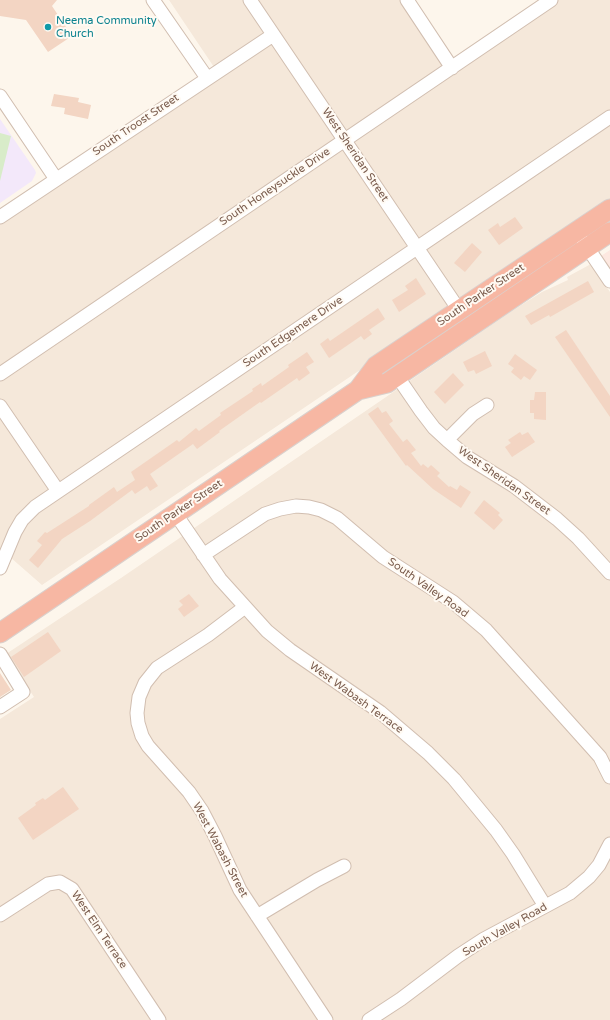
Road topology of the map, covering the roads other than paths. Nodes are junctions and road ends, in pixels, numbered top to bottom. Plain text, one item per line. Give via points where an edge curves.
1 (153, 0) edge
2 (250, 0) edge
3 (406, 0) edge
4 (551, 0) edge
5 (273, 34) junction
6 (452, 68) junction
7 (207, 78) junction
8 (0, 96) edge
9 (610, 117) edge
10 (345, 140) junction
11 (56, 179) junction
12 (610, 208) edge
13 (0, 217) edge
14 (576, 231) junction
15 (610, 232) edge
16 (418, 247) junction
17 (587, 248) junction
18 (610, 281) edge
19 (459, 310) junction
20 (0, 374) edge
21 (397, 376) junction
22 (358, 390) junction
23 (487, 405) dead end
24 (0, 406) edge
25 (448, 440) junction
26 (58, 491) junction
27 (175, 513) junction
28 (203, 555) junction
29 (0, 568) edge
30 (610, 573) edge
31 (245, 607) junction
32 (0, 633) edge
33 (0, 654) edge
34 (0, 707) edge
35 (610, 777) edge
36 (610, 844) edge
37 (344, 866) dead end
38 (546, 906) junction
39 (0, 915) edge
40 (257, 916) junction
41 (159, 1020) edge
42 (326, 1020) edge
43 (369, 1020) edge

1 - 7 street
2 - 5 street, West Sheridan Street
3 - 6 street
4 - 6 street, South Honeysuckle Drive
5 - 7 street, South Troost Street
5 - 10 street, West Sheridan Street
6 - 10 street, South Honeysuckle Drive
7 - 11 street, South Troost Street
8 - 11 street
9 - 16 street, South Edgemere Drive
10 - 16 street, West Sheridan Street
10 - 20 street, South Honeysuckle Drive
11 - 13 street, South Troost Street
12 - 14 highway, South Parker Street
14 - 17 street
14 - 19 highway, South Parker Street
15 - 17 highway, South Parker Street
16 - 19 street, West Sheridan Street
16 - 26 street, South Edgemere Drive
17 - 18 street
17 - 21 highway, South Parker Street
19 - 22 highway, South Parker Street via 376,366
21 - 22 highway, South Parker Street via 387,383
21 - 25 street, West Sheridan Street via 434,428
22 - 27 highway, South Parker Street
23 - 25 street, West Sheridan Street via 473,414
24 - 26 street
25 - 30 street, West Sheridan Street via 466,457 514,486 557,519
26 - 29 street, South Edgemere Drive via 35,506 22,520
27 - 28 street, West Wabash Terrace
27 - 32 highway, South Parker Street
28 - 31 street, West Wabash Terrace
28 - 35 street, South Valley Road via 265,514 280,509 309,507 333,515 395,565 453,602 486,630 600,757
31 - 38 street, West Wabash Terrace via 267,631 290,650 380,712 428,753 454,779 496,830
31 - 40 street, West Wabash Street via 157,668 144,683 137,713 140,729 148,746 189,792 202,811 237,884
33 - 34 street via 22,692
36 - 38 street, South Valley Road via 599,865 583,884
37 - 40 street
38 - 43 street, South Valley Road via 471,948
39 - 41 street, West Elm Terrace via 48,884 60,882 72,889
40 - 42 street, West Wabash Street

